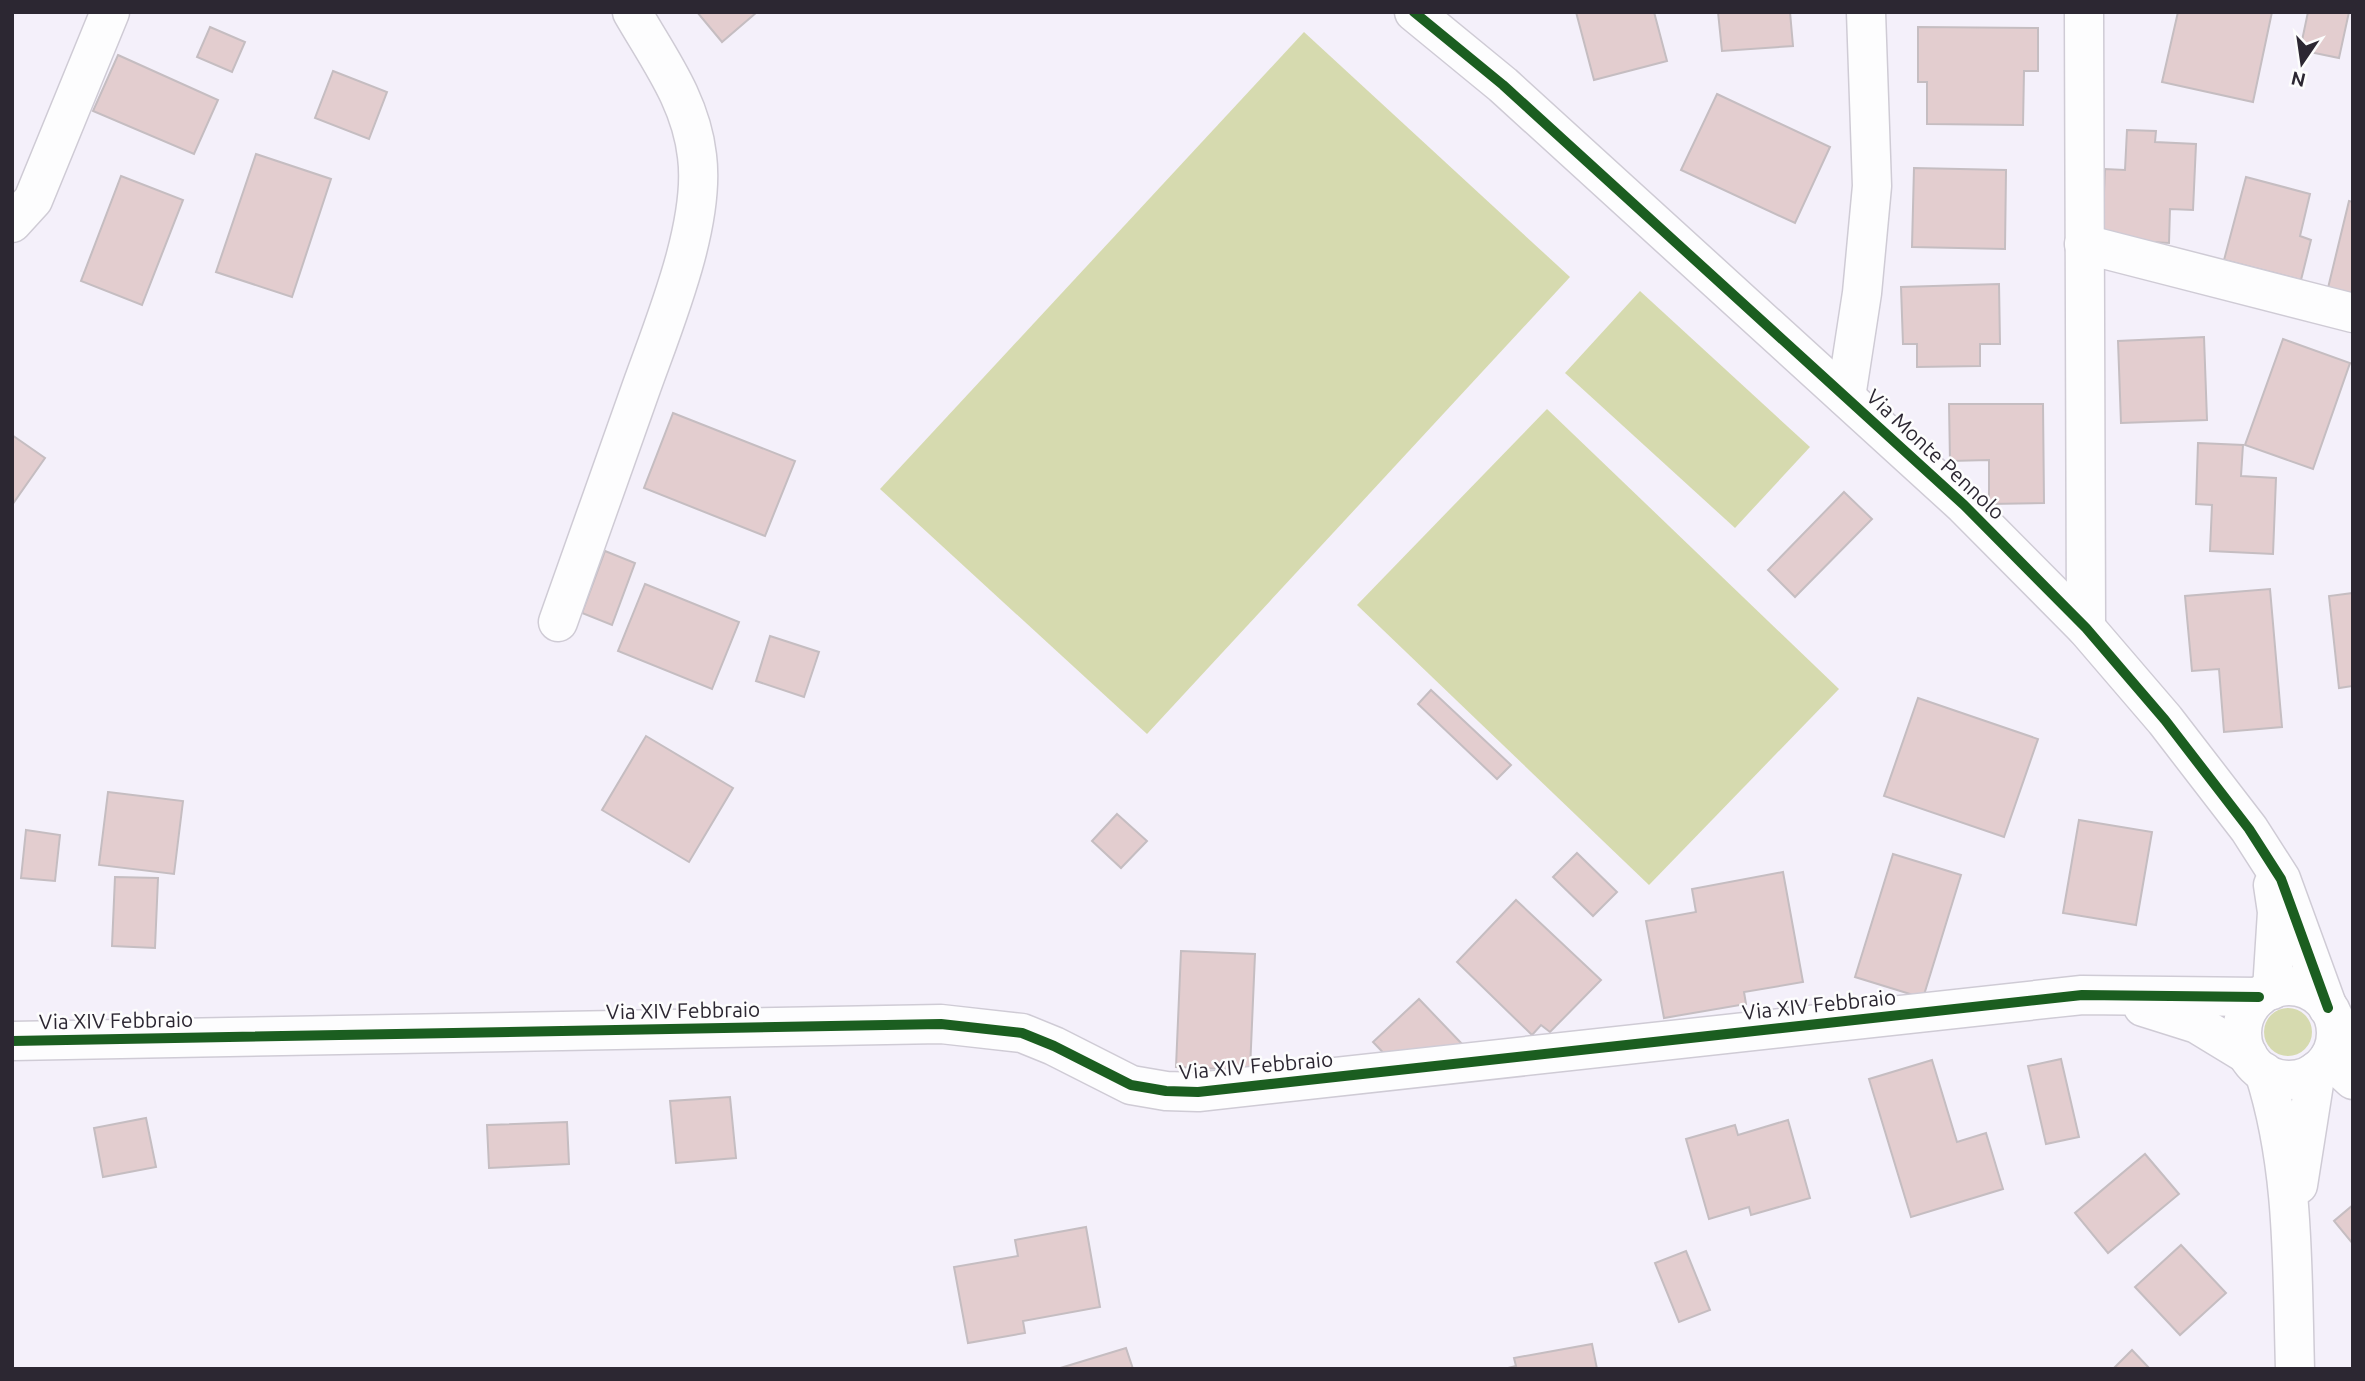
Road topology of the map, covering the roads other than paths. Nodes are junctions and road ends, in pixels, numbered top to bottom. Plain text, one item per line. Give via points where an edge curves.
1 (110, 12) edge
2 (632, 12) edge
3 (1415, 12) edge
4 (1866, 12) edge
5 (2084, 12) edge
6 (12, 223) edge
7 (2084, 244) junction
8 (2353, 313) edge
9 (1846, 397) junction
10 (558, 622) dead end
11 (2086, 628) junction
12 (2249, 829) junction
13 (2265, 993) junction
14 (2082, 995) junction
15 (12, 1041) edge
16 (2335, 1046) edge
17 (2256, 1064) junction
18 (2291, 1221) junction
19 (2295, 1369) edge

1 - 6 street via 33,200
2 - 10 street via 681,97 695,144 698,186 668,312
3 - 9 street, Via Monte Pennolo via 1483,68
4 - 9 street via 1872,186
5 - 7 street
7 - 8 street
7 - 11 street
9 - 11 street, Via Monte Pennolo via 1987,527
11 - 12 street, Via Monte Pennolo
12 - 13 street, Via Monte Pennolo via 2266,863 2277,912
12 - 16 street, Via Monte Pennolo via 2281,879
13 - 14 street, Via XIV Febbraio
13 - 16 street via 2286,986 2314,993
13 - 17 street via 2244,1019 2243,1044
14 - 15 street, Via XIV Febbraio via 1198,1092 1132,1085 1037,1038 963,1025
14 - 17 street, Via XIV Febbraio via 2197,1024
16 - 17 street via 2290,1080
16 - 18 street
17 - 18 street via 2278,1115
18 - 19 street

